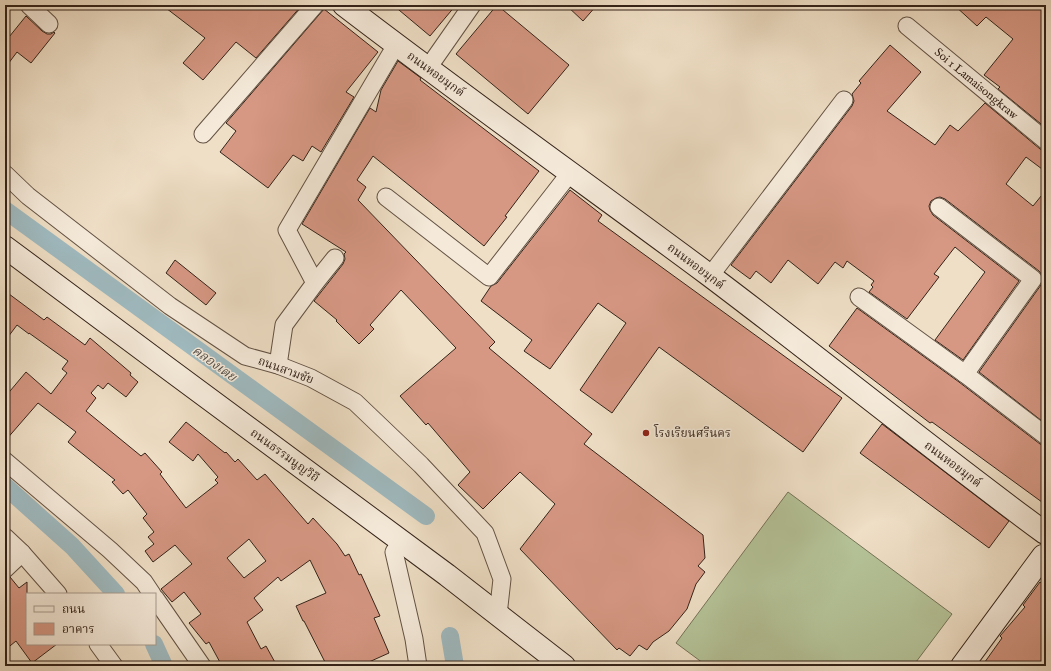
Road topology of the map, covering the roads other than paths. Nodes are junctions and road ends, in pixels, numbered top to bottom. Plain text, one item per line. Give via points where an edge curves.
1 (29, 5) edge
2 (315, 5) edge
3 (344, 5) edge
4 (472, 5) edge
5 (49, 24) dead end
6 (907, 26) dead end
7 (396, 45) junction
8 (428, 68) junction
9 (844, 100) dead end
10 (204, 134) dead end
11 (1046, 141) edge
12 (570, 173) junction
13 (5, 174) edge
14 (386, 197) dead end
15 (939, 207) dead end
16 (5, 247) edge
17 (335, 258) dead end
18 (5, 263) edge
19 (710, 276) junction
20 (315, 283) junction
21 (859, 297) dead end
22 (278, 366) junction
23 (965, 374) junction
24 (1046, 436) edge
25 (5, 461) edge
26 (1045, 532) edge
27 (5, 537) edge
28 (398, 547) junction
29 (22, 553) junction
30 (1045, 557) edge
31 (5, 569) edge
32 (57, 593) edge
33 (151, 593) edge
34 (156, 599) edge
35 (498, 614) junction
36 (99, 645) edge
37 (114, 666) edge
38 (202, 666) edge
39 (418, 666) edge
40 (544, 666) edge
41 (564, 666) edge
42 (962, 666) edge

1 - 5 street
2 - 10 street
3 - 7 street, ถนนหอยมุกต์
4 - 8 street
6 - 11 street, Soi 1 Lamaisongkraw
7 - 8 street, ถนนหอยมุกต์
7 - 20 street via 287,230
8 - 12 street, ถนนหอยมุกต์
9 - 19 street
12 - 14 street via 489,277
12 - 19 street, ถนนหอยมุกต์
13 - 22 street, ถนนสามชัย via 28,196 170,306 245,356
15 - 23 street via 1033,279
16 - 28 street, ถนนธรรมนูญวิถี
17 - 20 street
18 - 28 street, ถนนธรรมนูญวิถี
19 - 26 street, ถนนหอยมุกต์
20 - 22 street via 284,324
21 - 23 street
22 - 35 street, ถนนสามชัย via 311,378 355,402 422,465 485,533 502,579
23 - 24 street
25 - 33 street via 110,550 144,582
26 - 30 street via 1041,536 1039,546
27 - 29 street
28 - 35 street, ถนนธรรมนูญวิถี
28 - 39 street
28 - 40 street, ถนนธรรมนูญวิถี
29 - 31 street
29 - 32 street
30 - 42 street
34 - 38 street
35 - 41 street, ถนนธรรมนูญวิถี
36 - 37 street

